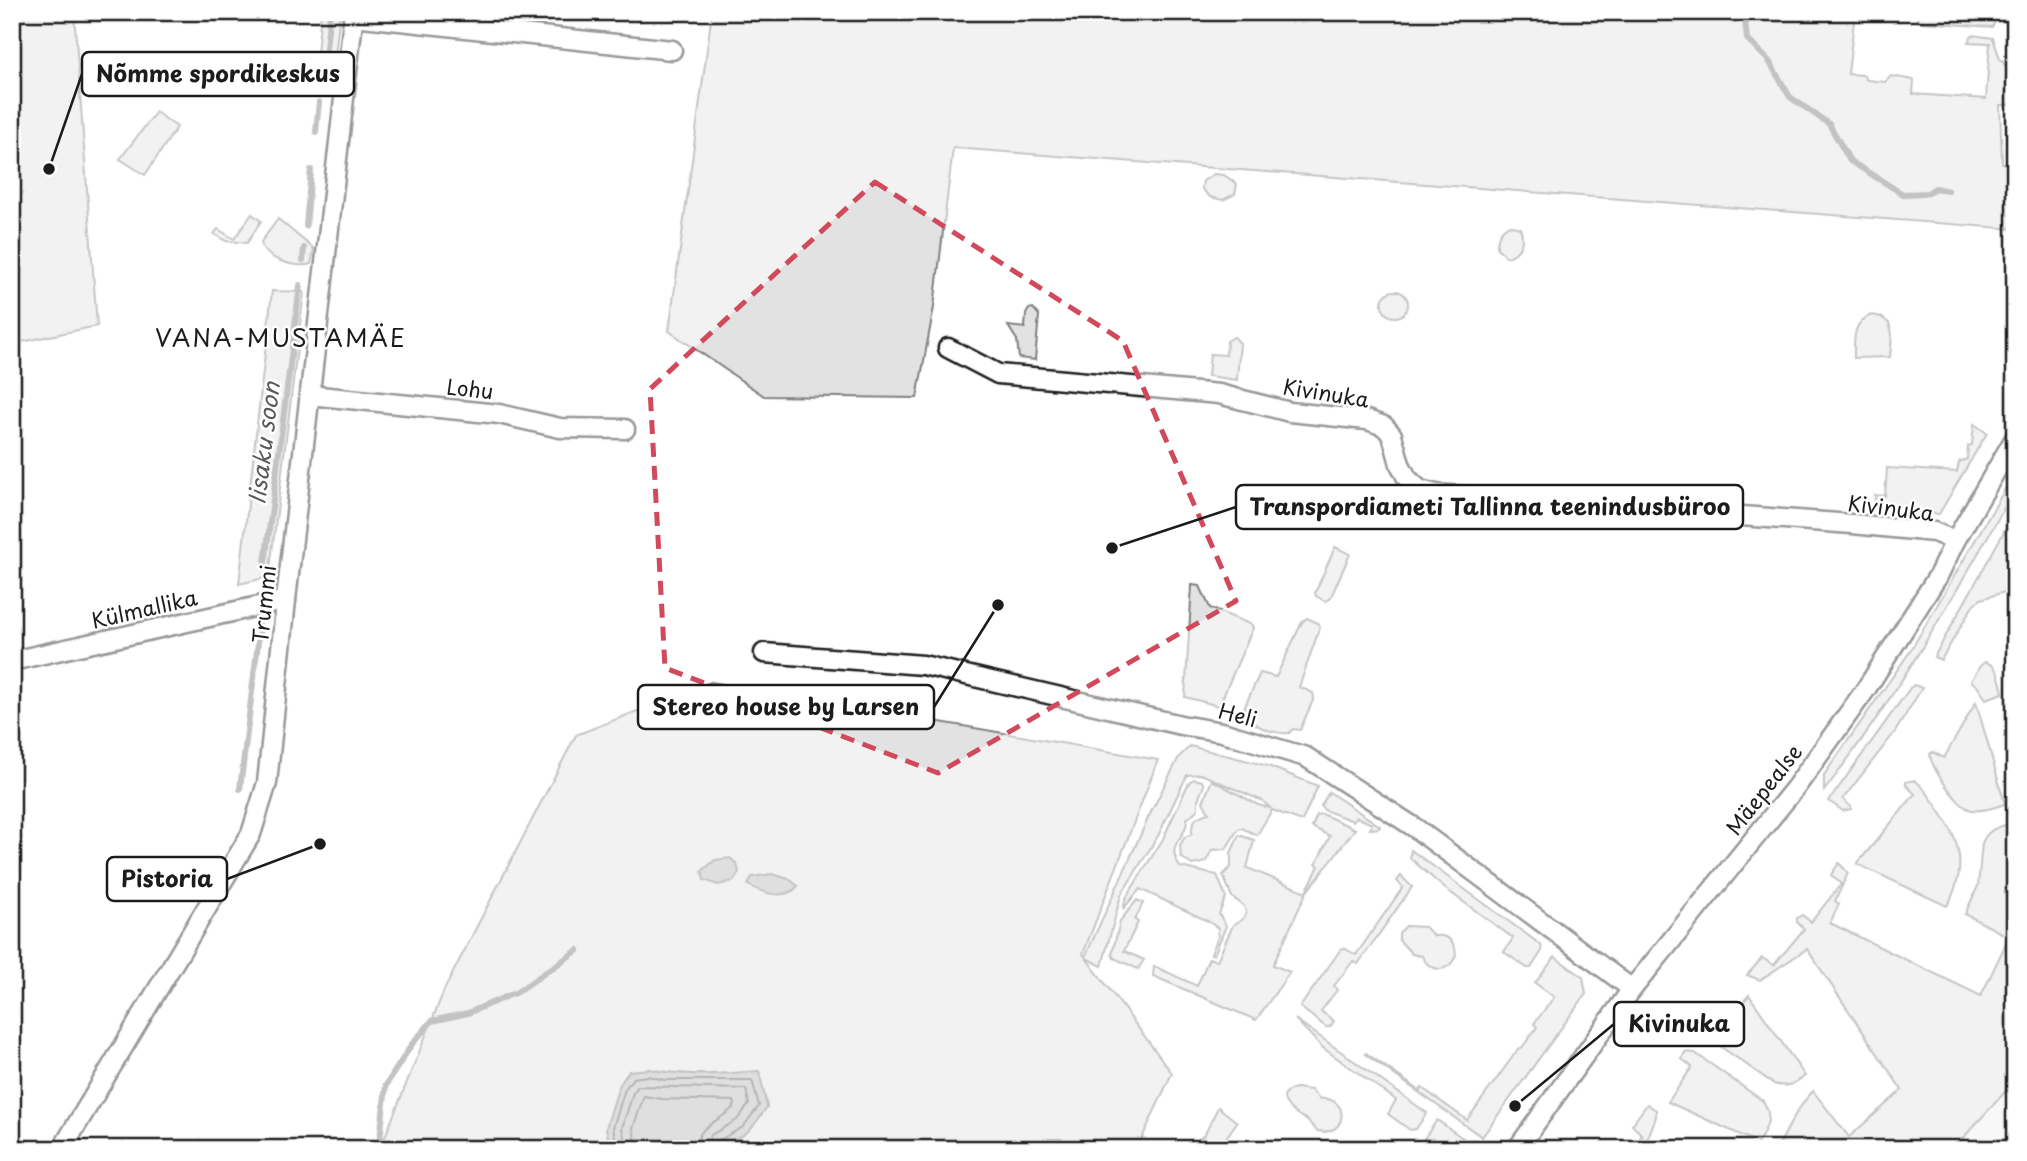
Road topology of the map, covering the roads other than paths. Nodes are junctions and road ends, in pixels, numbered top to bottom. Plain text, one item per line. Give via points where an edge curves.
1 (354, 14) edge
2 (672, 50) dead end
3 (948, 348) dead end
4 (309, 395) junction
5 (625, 429) dead end
6 (2015, 439) edge
7 (1955, 541) junction
8 (286, 600) junction
9 (764, 653) dead end
10 (12, 661) edge
11 (1632, 989) junction
12 (62, 1149) edge
13 (1517, 1149) edge

1 - 2 street
1 - 4 street, Trummi
3 - 7 street, Kivinuka via 998,374 1219,394 1290,412 1367,420 1384,426 1392,435 1407,478 1420,490 1436,494 1852,524 1934,532
4 - 5 street, Lohu via 499,414 560,428
4 - 8 street, Trummi
6 - 7 street, Mäepealse
7 - 11 street, Mäepealse via 1900,638 1804,776
8 - 10 street, Külmallika
8 - 12 street, Trummi via 267,783 251,834
9 - 11 street, Heli via 923,665 1222,732 1306,757 1415,827
11 - 13 street, Mäepealse

